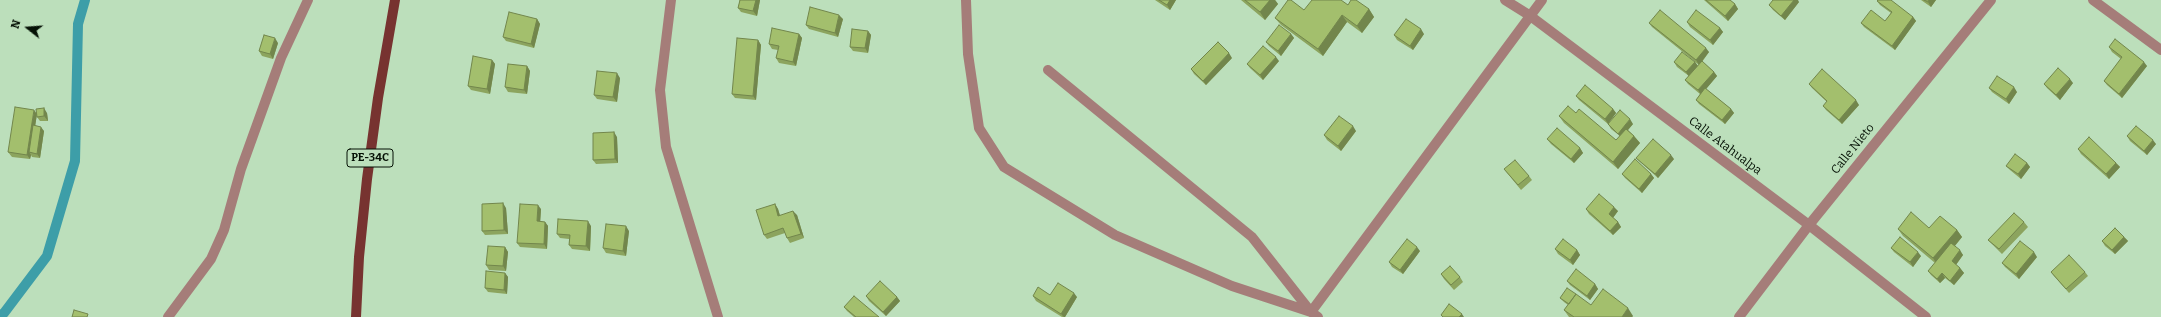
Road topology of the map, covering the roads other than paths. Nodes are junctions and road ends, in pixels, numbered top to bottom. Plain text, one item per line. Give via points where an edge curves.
1 (308, 0) edge
2 (395, 0) edge
3 (671, 0) edge
4 (966, 0) edge
5 (1505, 0) edge
6 (1542, 0) edge
7 (1991, 0) edge
8 (2093, 0) edge
9 (1530, 15) junction
10 (2161, 50) edge
11 (1048, 70) dead end
12 (1809, 224) junction
13 (1314, 314) edge
14 (168, 317) edge
15 (356, 317) edge
16 (718, 317) edge
17 (1740, 317) edge
18 (1926, 317) edge

1 - 14 street via 281,58 241,168 224,230 211,259
2 - 15 main road, PE-34C via 367,179 358,257
3 - 16 street via 660,90 666,147
4 - 13 street via 968,54 979,128 1004,167 1115,235 1232,286
5 - 9 street, Calle Atahualpa
6 - 9 street
7 - 12 street, Calle Nieto
8 - 10 street
9 - 12 street, Calle Atahualpa
9 - 13 street
11 - 13 street via 1252,237
12 - 17 street, Calle Nieto
12 - 18 street, Calle Atahualpa

